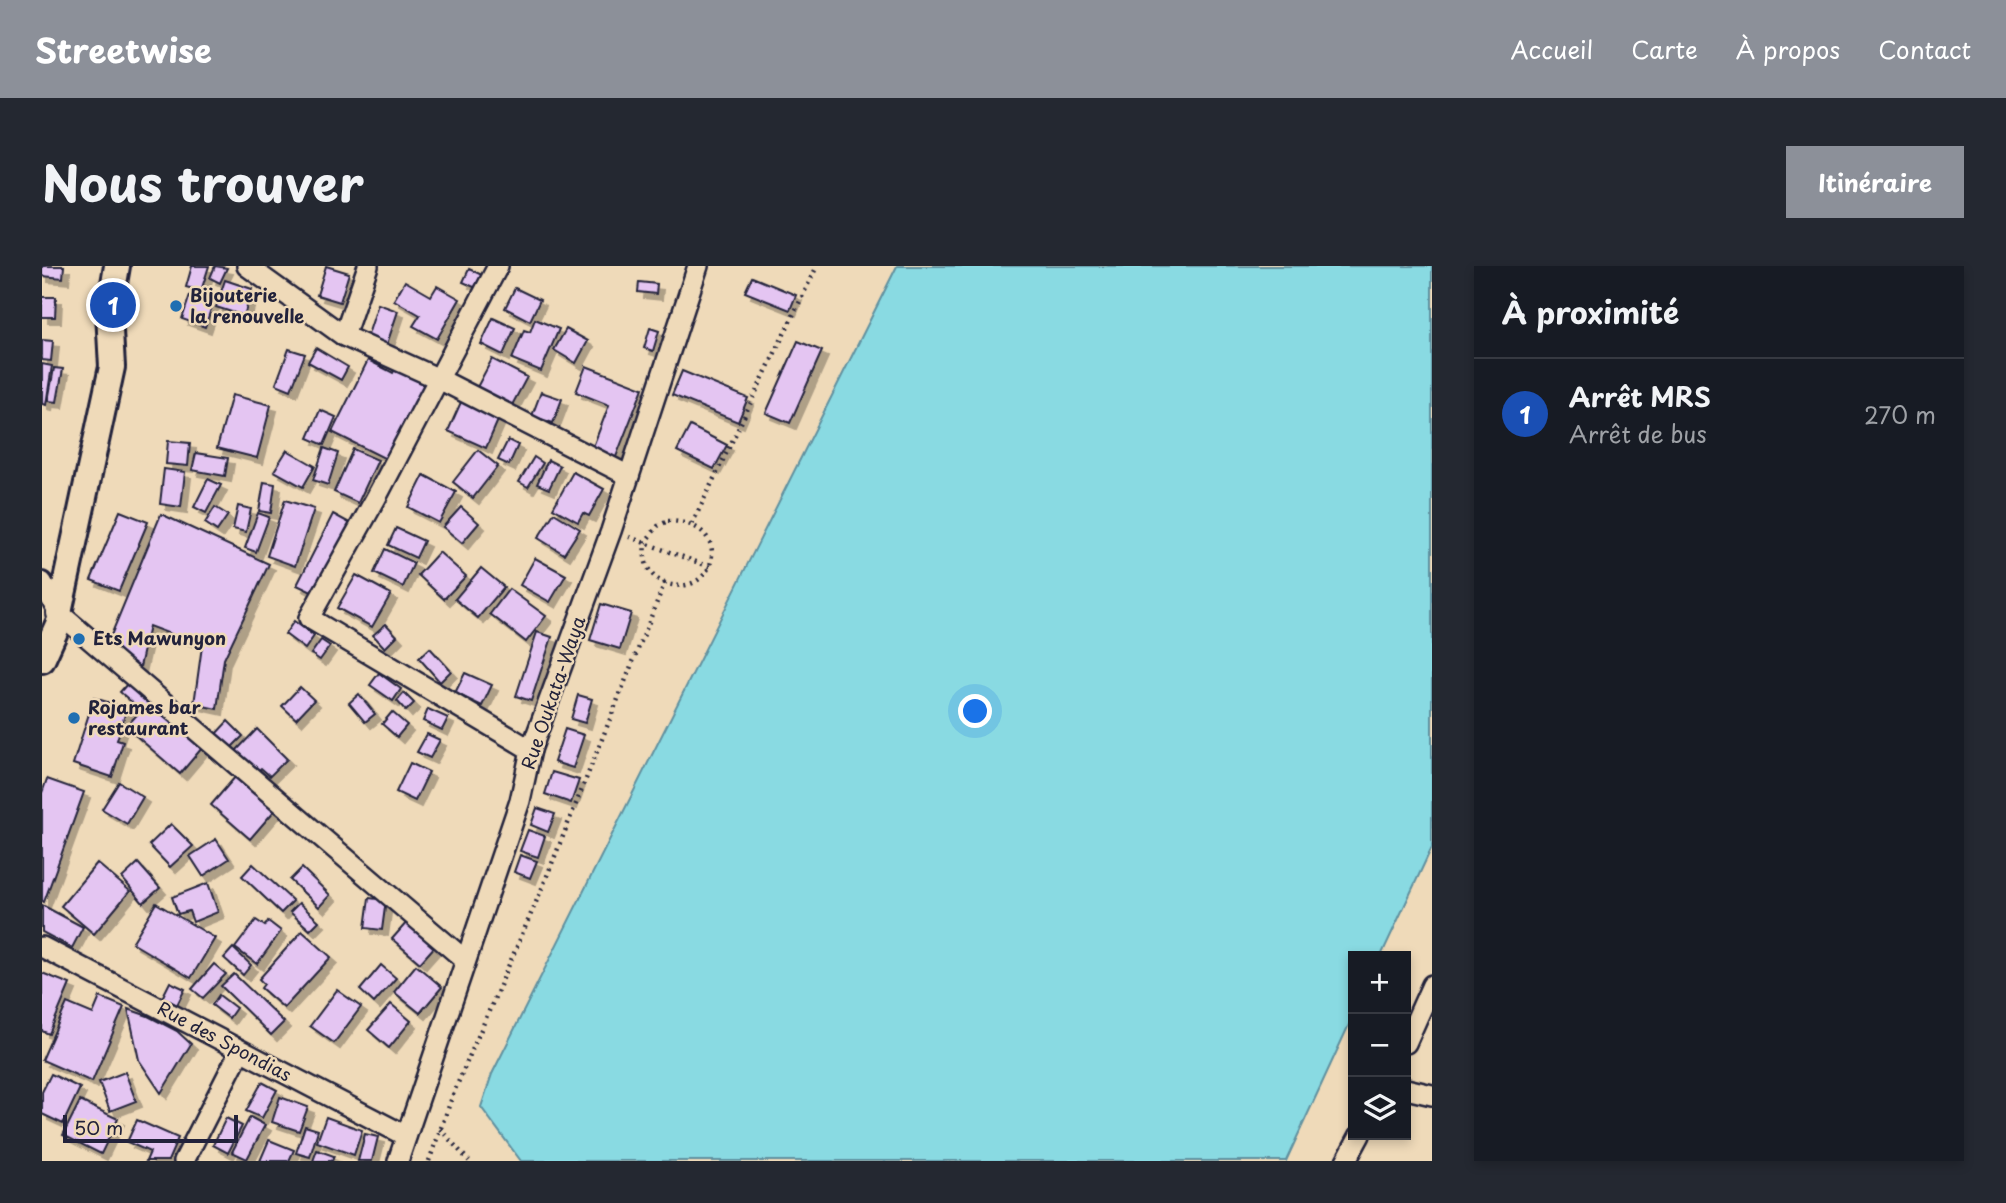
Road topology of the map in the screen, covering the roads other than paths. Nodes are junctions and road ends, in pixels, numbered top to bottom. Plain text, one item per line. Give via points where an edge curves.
1 (117, 266) edge
2 (247, 266) edge
3 (368, 266) edge
4 (498, 266) edge
5 (698, 266) edge
6 (344, 336) junction
7 (439, 379) junction
8 (629, 476) junction
9 (42, 582) edge
10 (59, 613) junction
11 (42, 660) edge
12 (531, 750) junction
13 (42, 947) edge
14 (465, 960) junction
15 (1432, 985) edge
16 (1411, 1032) edge
17 (240, 1051) junction
18 (1411, 1090) edge
19 (1432, 1095) edge
20 (407, 1136) junction
21 (1357, 1140) edge
22 (184, 1161) edge
23 (398, 1161) edge
24 (1346, 1161) edge

1 - 10 street via 109,313 112,367
2 - 6 street
3 - 6 street
4 - 7 street
5 - 8 street, Rue Oukata-Waya
6 - 7 street
7 - 8 street
7 - 12 street via 309,618
8 - 12 street, Rue Oukata-Waya
9 - 10 street
10 - 11 street via 61,618
10 - 14 street
12 - 14 street, Rue Oukata-Waya via 520,801
13 - 17 street, Rue des Spondias
14 - 20 street, Rue Oukata-Waya
15 - 16 street
17 - 20 street, Rue des Spondias
17 - 22 street
18 - 19 street
20 - 23 street, Rue Oukata-Waya
21 - 24 street

